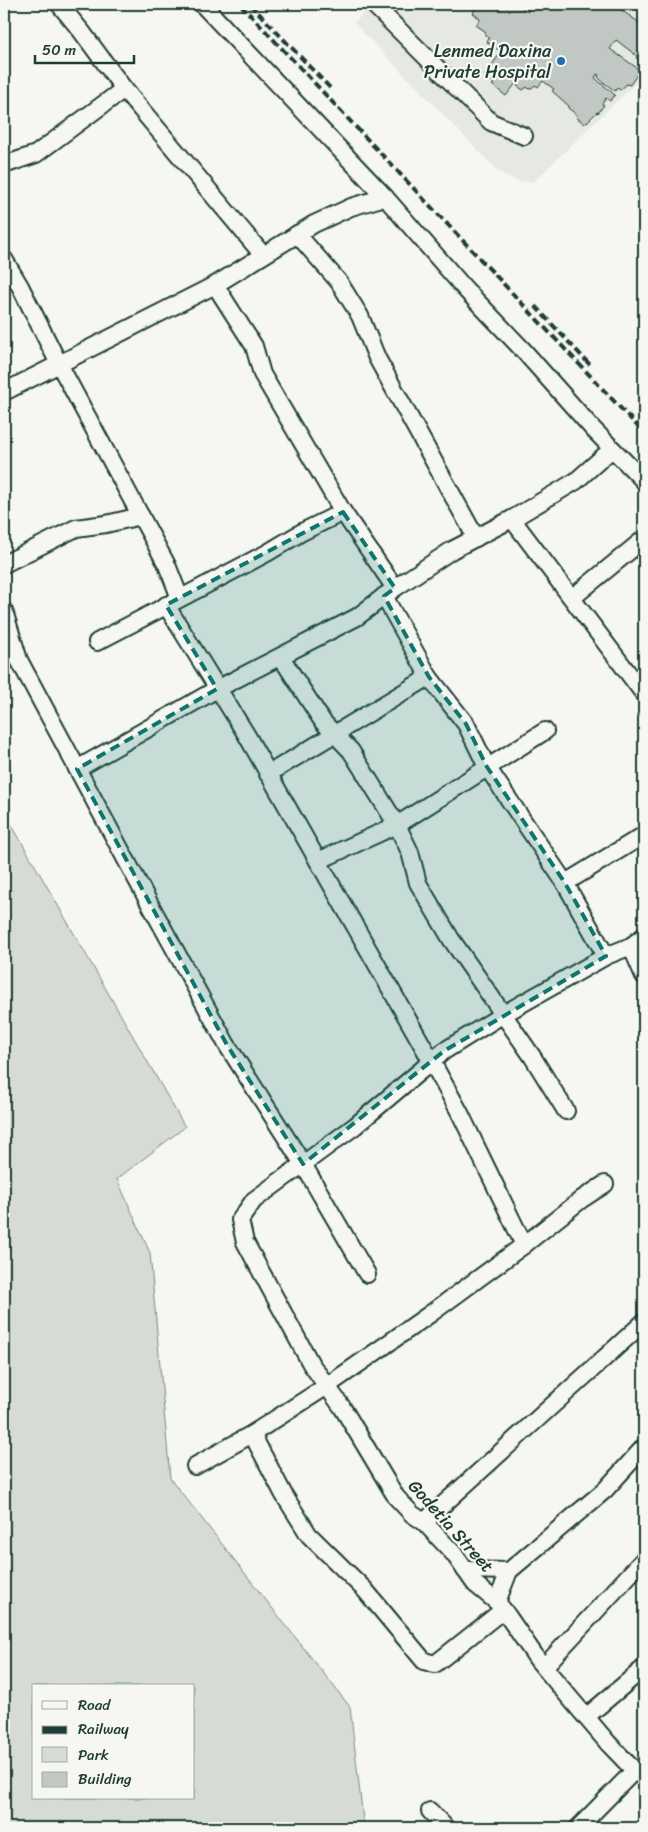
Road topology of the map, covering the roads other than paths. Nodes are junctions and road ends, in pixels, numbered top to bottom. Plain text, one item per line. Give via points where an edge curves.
1 (59, 4) edge
2 (202, 4) edge
3 (373, 4) edge
4 (124, 89) junction
5 (524, 136) dead end
6 (4, 165) edge
7 (385, 197) junction
8 (297, 234) junction
9 (263, 255) junction
10 (4, 259) edge
11 (215, 285) junction
12 (59, 364) junction
13 (4, 392) edge
14 (612, 449) junction
15 (644, 481) edge
16 (343, 512) junction
17 (141, 516) junction
18 (512, 520) junction
19 (476, 538) junction
20 (644, 539) edge
21 (4, 564) edge
22 (390, 592) junction
23 (572, 598) junction
24 (173, 602) junction
25 (4, 611) edge
26 (97, 642) dead end
27 (281, 657) junction
28 (429, 677) junction
29 (218, 688) junction
30 (644, 694) edge
31 (545, 730) dead end
32 (335, 735) junction
33 (487, 767) junction
34 (77, 769) junction
35 (268, 774) junction
36 (397, 825) junction
37 (644, 835) edge
38 (318, 861) junction
39 (565, 883) junction
40 (644, 936) edge
41 (631, 946) junction
42 (606, 956) junction
43 (644, 976) edge
44 (502, 1015) junction
45 (432, 1062) junction
46 (566, 1111) dead end
47 (303, 1164) junction
48 (605, 1184) dead end
49 (524, 1245) junction
50 (367, 1274) dead end
51 (644, 1322) edge
52 (327, 1386) junction
53 (252, 1434) junction
54 (644, 1447) edge
55 (195, 1466) dead end
56 (424, 1522) junction
57 (644, 1559) edge
58 (465, 1570) junction
59 (509, 1571) junction
60 (500, 1606) junction
61 (544, 1667) junction
62 (644, 1668) edge
63 (586, 1717) junction
64 (640, 1774) edge
65 (430, 1811) dead end
66 (446, 1828) edge
67 (578, 1828) edge

1 - 4 street
2 - 7 street
3 - 5 street via 490,122
4 - 6 street via 36,154
4 - 9 street
7 - 8 street via 351,207
7 - 14 street
8 - 9 street
8 - 19 street via 339,282 360,316 377,358
9 - 11 street
10 - 12 street
11 - 12 street
11 - 16 street via 254,346 262,374
12 - 13 street
12 - 17 street
14 - 15 street
14 - 18 street via 576,481
16 - 22 street
16 - 24 street
17 - 21 street via 76,528
17 - 24 street via 167,565
18 - 19 street
18 - 23 street
19 - 22 street via 452,550
20 - 23 street
22 - 27 street via 357,617
22 - 28 street
23 - 30 street
24 - 26 street
24 - 29 street
25 - 34 street via 19,660
27 - 29 street
27 - 32 street
28 - 32 street
28 - 33 street via 466,724
29 - 34 street
29 - 35 street
31 - 33 street
32 - 35 street
32 - 36 street via 350,751
33 - 36 street
33 - 39 street
34 - 47 street via 227,1045
35 - 38 street
36 - 38 street
36 - 44 street via 410,852 418,883
37 - 39 street
38 - 45 street
39 - 42 street
40 - 41 street
41 - 42 street
41 - 43 street
42 - 44 street
44 - 45 street
44 - 46 street
45 - 47 street
45 - 49 street
47 - 50 street
47 - 52 street, Godetia Street via 254,1200 240,1220 245,1242 311,1364
48 - 49 street
49 - 52 street
51 - 56 street
52 - 53 street
52 - 56 street, Godetia Street via 396,1497
53 - 55 street
53 - 60 street via 284,1495 310,1535 365,1590 424,1661 435,1664
54 - 59 street via 605,1490
56 - 58 street, Godetia Street
57 - 61 street
58 - 59 street
58 - 60 street, Godetia Street via 475,1584
59 - 60 street
60 - 61 street, Godetia Street
61 - 63 street, Godetia Street
62 - 63 street
63 - 64 street, Godetia Street
64 - 67 street
65 - 66 street

